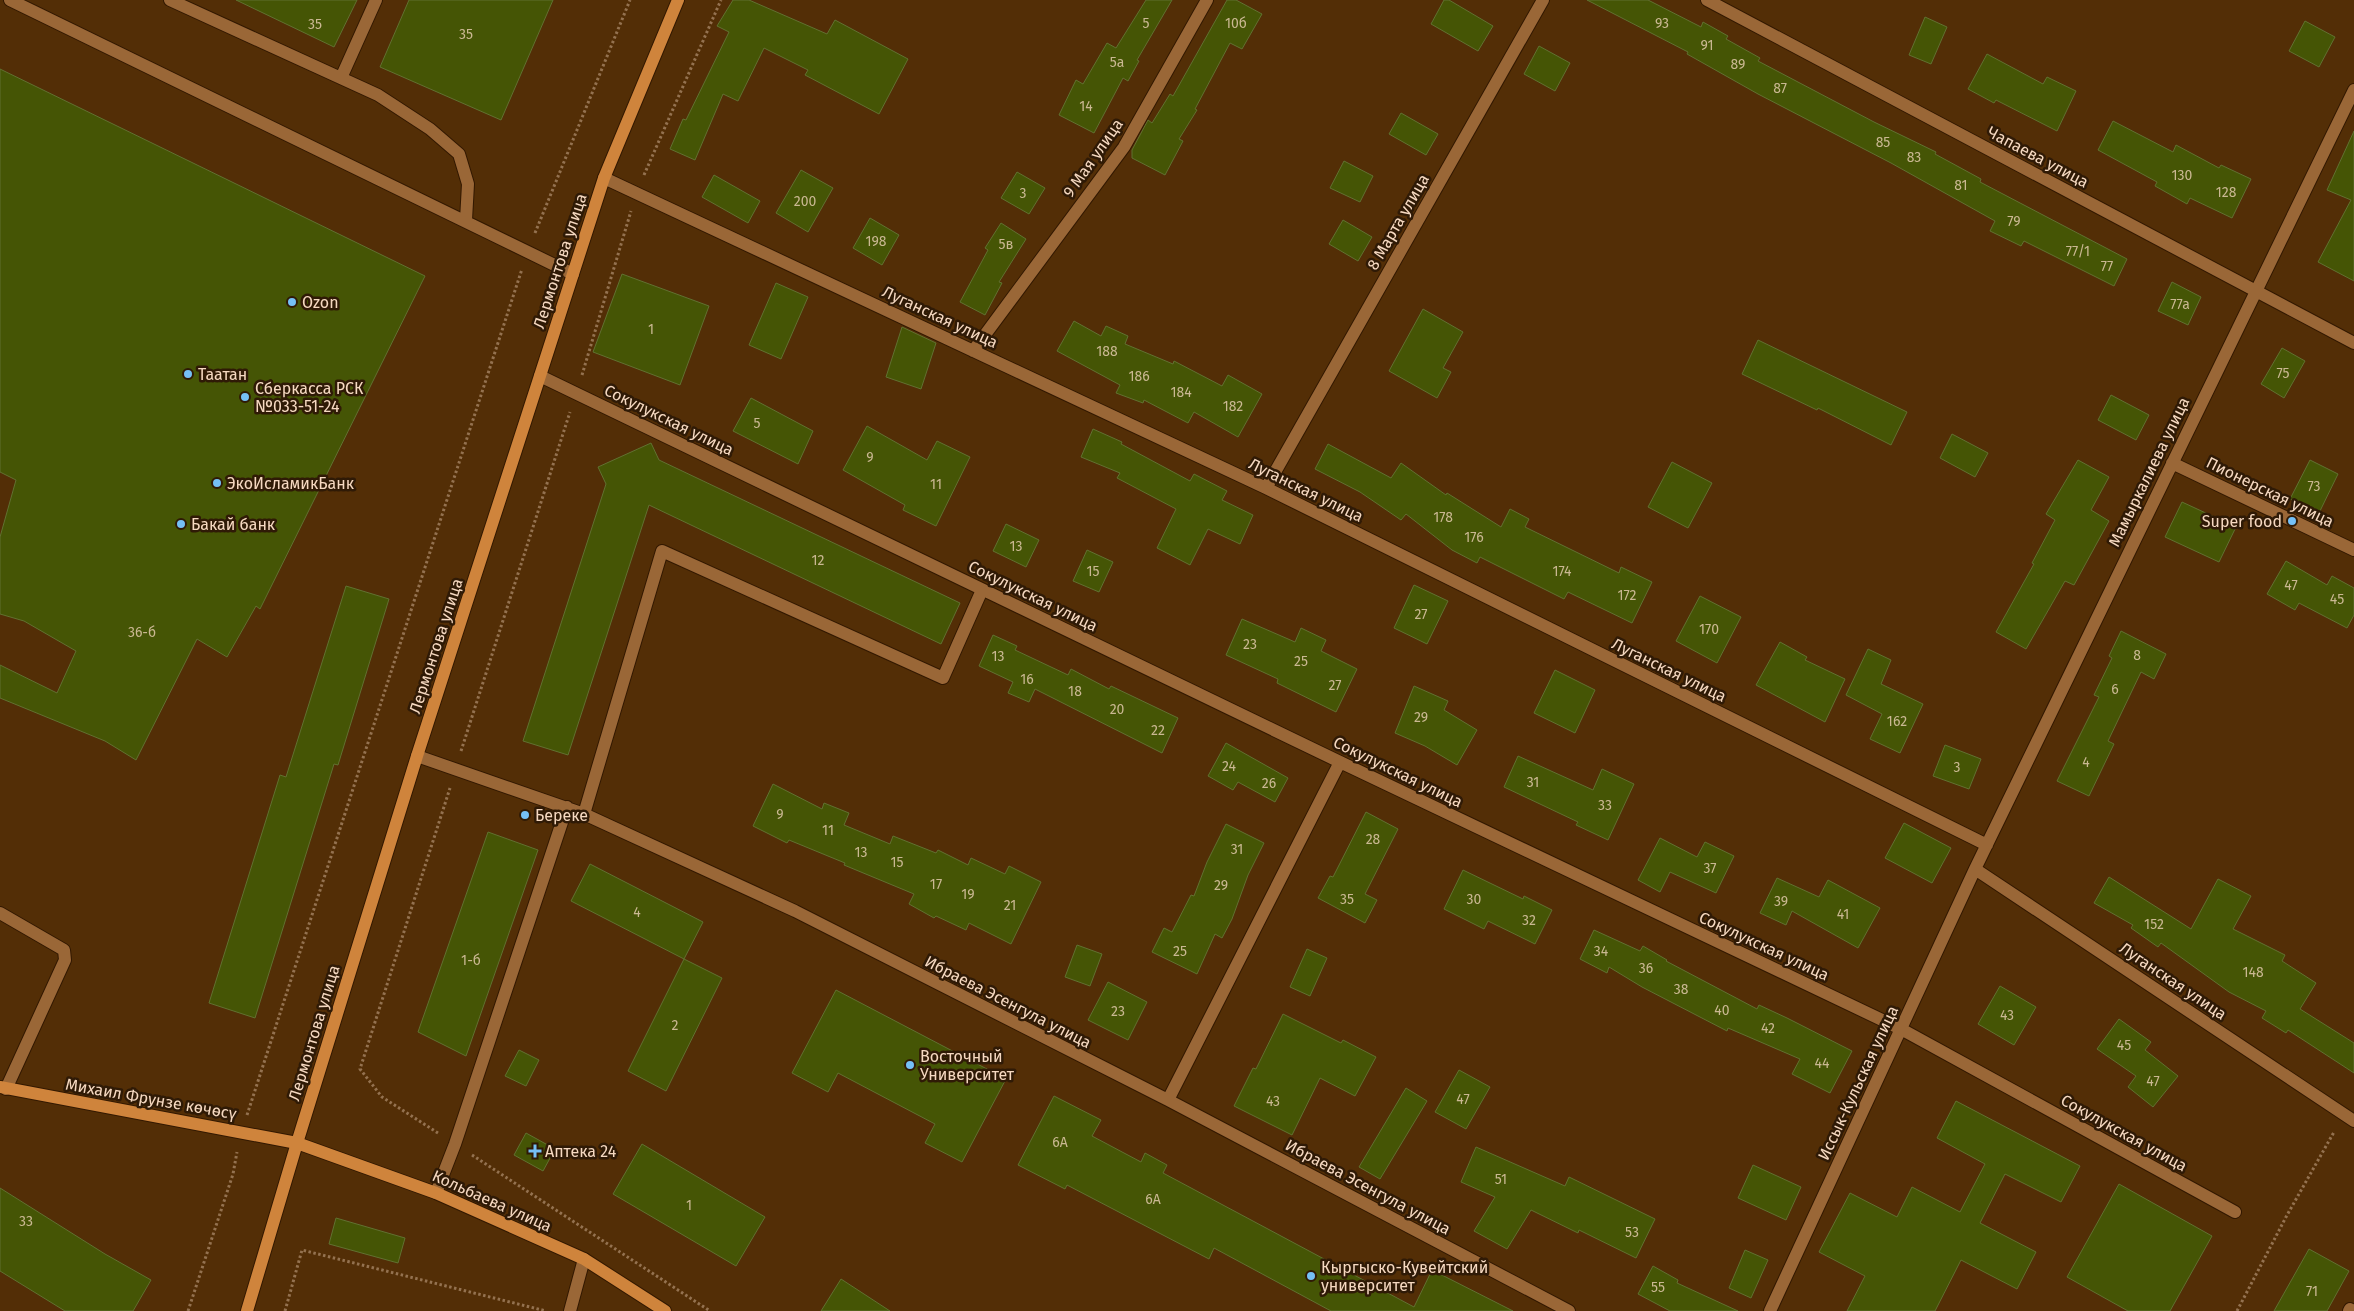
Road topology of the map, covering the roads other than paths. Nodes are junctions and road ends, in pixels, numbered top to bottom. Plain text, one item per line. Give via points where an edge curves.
1 (10, 0) edge
2 (170, 0) edge
3 (376, 0) edge
4 (678, 0) edge
5 (1207, 0) edge
6 (1543, 0) edge
7 (1707, 0) edge
8 (341, 78) junction
9 (2354, 90) edge
10 (604, 178) junction
11 (466, 220) junction
12 (573, 274) junction
13 (2255, 290) junction
14 (2354, 343) edge
15 (973, 351) junction
16 (540, 376) junction
17 (2172, 463) junction
18 (1266, 488) junction
19 (2354, 550) edge
20 (982, 590) junction
21 (417, 756) junction
22 (1340, 762) junction
23 (567, 807) junction
24 (584, 814) junction
25 (1987, 846) junction
26 (1975, 869) junction
27 (0, 913) edge
28 (1901, 1029) junction
29 (3, 1088) edge
30 (1168, 1100) junction
31 (2349, 1118) edge
32 (296, 1143) junction
33 (436, 1193) junction
34 (2235, 1212) dead end
35 (584, 1259) junction
36 (247, 1311) edge
37 (570, 1311) edge
38 (665, 1311) edge
39 (1569, 1311) edge
40 (1770, 1311) edge
41 (2349, 1311) edge
42 (2353, 1311) edge

1 - 11 street
2 - 8 street
3 - 8 street
4 - 10 main road, Лермонтова улица
5 - 15 street, 9 Мая улица via 1124,147
6 - 18 street, 8 Марта улица
7 - 13 street, Чапаева улица
8 - 11 street via 378,95 459,154 468,184
9 - 13 street, Мамыркалиева улица
10 - 12 main road, Лермонтова улица
10 - 15 street, Луганская улица
11 - 12 street
12 - 16 main road, Лермонтова улица
13 - 14 street, Чапаева улица
13 - 17 street, Мамыркалиева улица
15 - 18 street, Луганская улица
16 - 20 street, Сокулукская улица
16 - 21 main road, Лермонтова улица
17 - 19 street, Пионерская улица
17 - 25 street, Мамыркалиева улица
18 - 25 street, Луганская улица
20 - 22 street, Сокулукская улица
20 - 24 street via 943,678 662,551
21 - 23 street, Ибраева Эсенгула улица
21 - 32 main road, Лермонтова улица
22 - 28 street, Сокулукская улица
22 - 30 street
23 - 24 street, Ибраева Эсенгула улица
23 - 33 street
24 - 30 street, Ибраева Эсенгула улица via 796,911
25 - 26 street, Мамыркалиева улица
26 - 28 street, Иссык-Кульская улица
26 - 31 street, Луганская улица
27 - 29 street via 64,950 66,960
28 - 34 street, Сокулукская улица
28 - 40 street, Иссык-Кульская улица
29 - 32 main road, Михаил Фрунзе көчөсү
30 - 39 street, Ибраева Эсенгула улица
32 - 33 main road, Кольбаева улица
32 - 36 main road, Лермонтова улица
33 - 35 main road, Кольбаева улица
35 - 37 street
35 - 38 main road, Кольбаева улица
41 - 42 street

